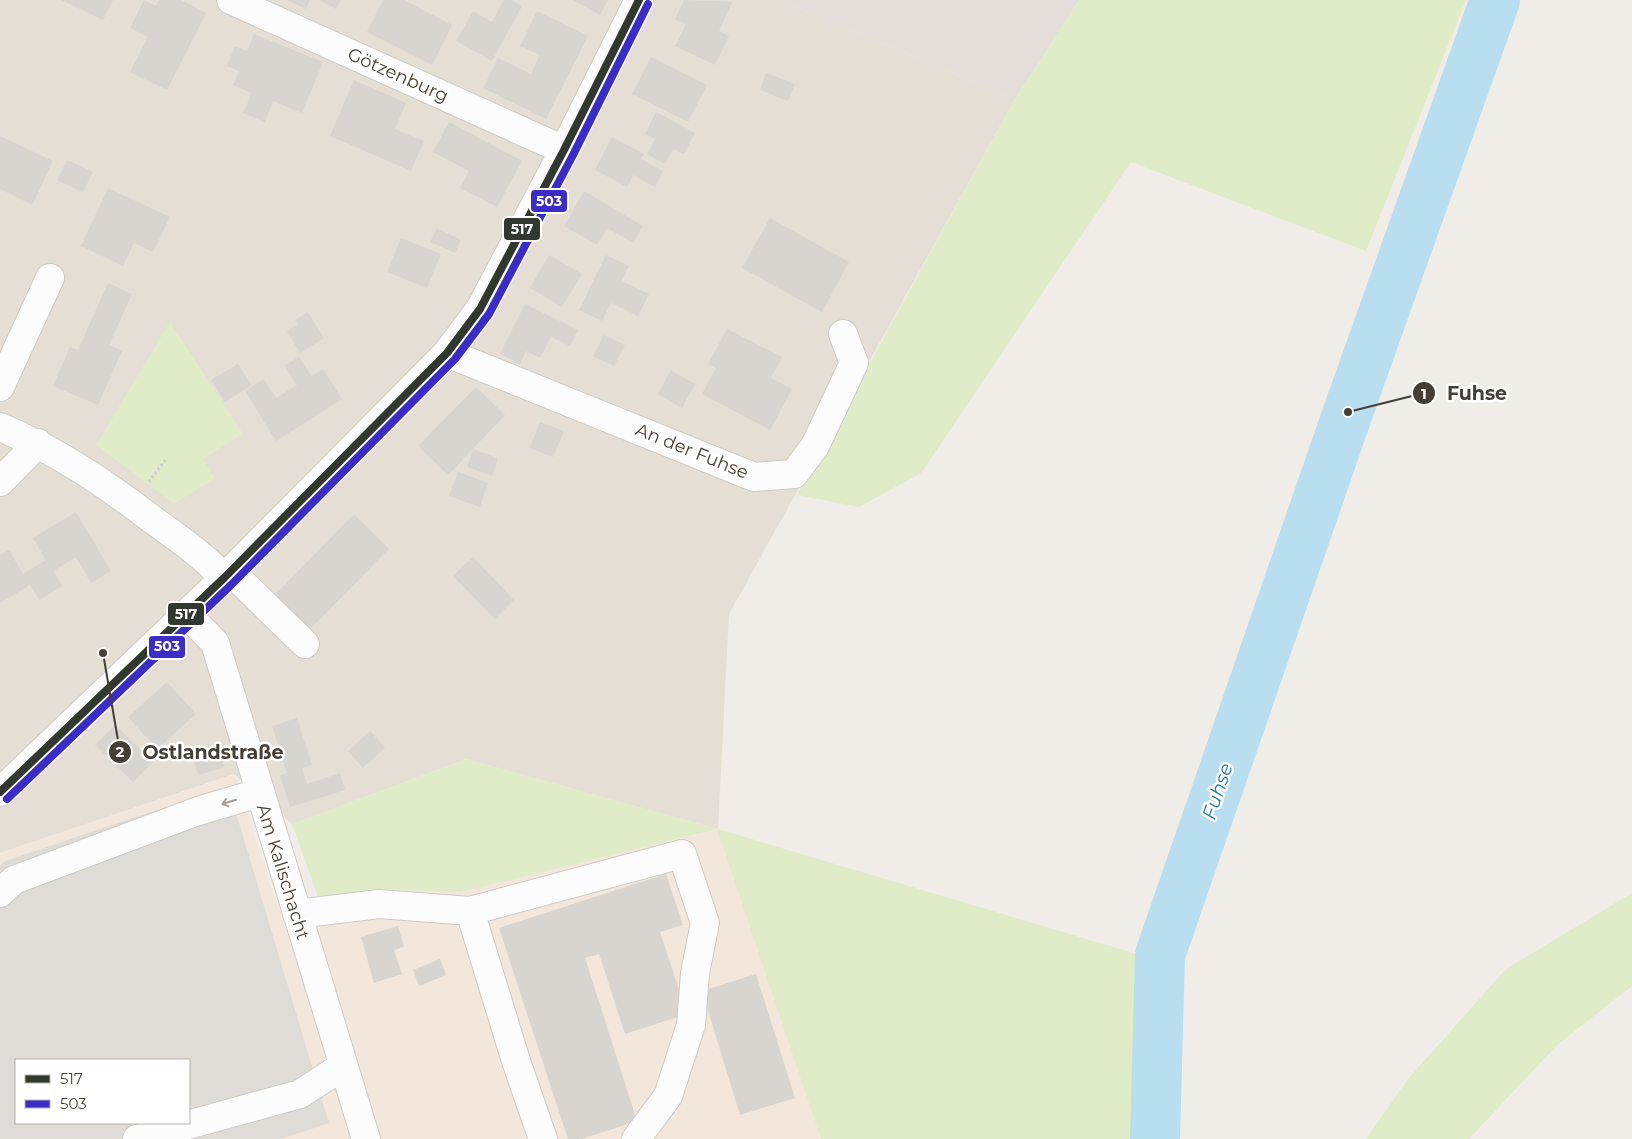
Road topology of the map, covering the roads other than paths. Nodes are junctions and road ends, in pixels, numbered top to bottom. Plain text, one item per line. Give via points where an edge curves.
1 (231, 0) edge
2 (639, 0) edge
3 (564, 150) junction
4 (50, 278) dead end
5 (843, 334) dead end
6 (446, 353) junction
7 (0, 386) edge
8 (0, 427) edge
9 (38, 443) junction
10 (0, 482) edge
11 (227, 575) junction
12 (187, 614) junction
13 (305, 644) dead end
14 (0, 792) edge
15 (259, 793) junction
16 (0, 893) edge
17 (470, 911) junction
18 (297, 914) junction
19 (343, 1066) junction
20 (137, 1139) edge
21 (366, 1139) edge
22 (543, 1139) edge
23 (636, 1139) edge

1 - 3 street, Götzenburg
2 - 3 street
3 - 6 street via 480,309
4 - 7 street
5 - 6 street, An der Fuhse via 854,363 815,446 794,474 754,476
6 - 11 street
8 - 9 street
9 - 10 street
9 - 11 street via 96,477
11 - 12 street
11 - 13 street
12 - 14 street
12 - 15 street, Am Kalischacht via 215,643
15 -> 16 street via 198,811 14,880
15 - 18 street, Am Kalischacht
17 - 18 street via 379,904
17 - 22 street
17 - 23 street via 682,854 705,923 694,973 691,1024 668,1096
18 - 19 street, Am Kalischacht
19 - 20 street via 300,1094
19 - 21 street, Am Kalischacht

